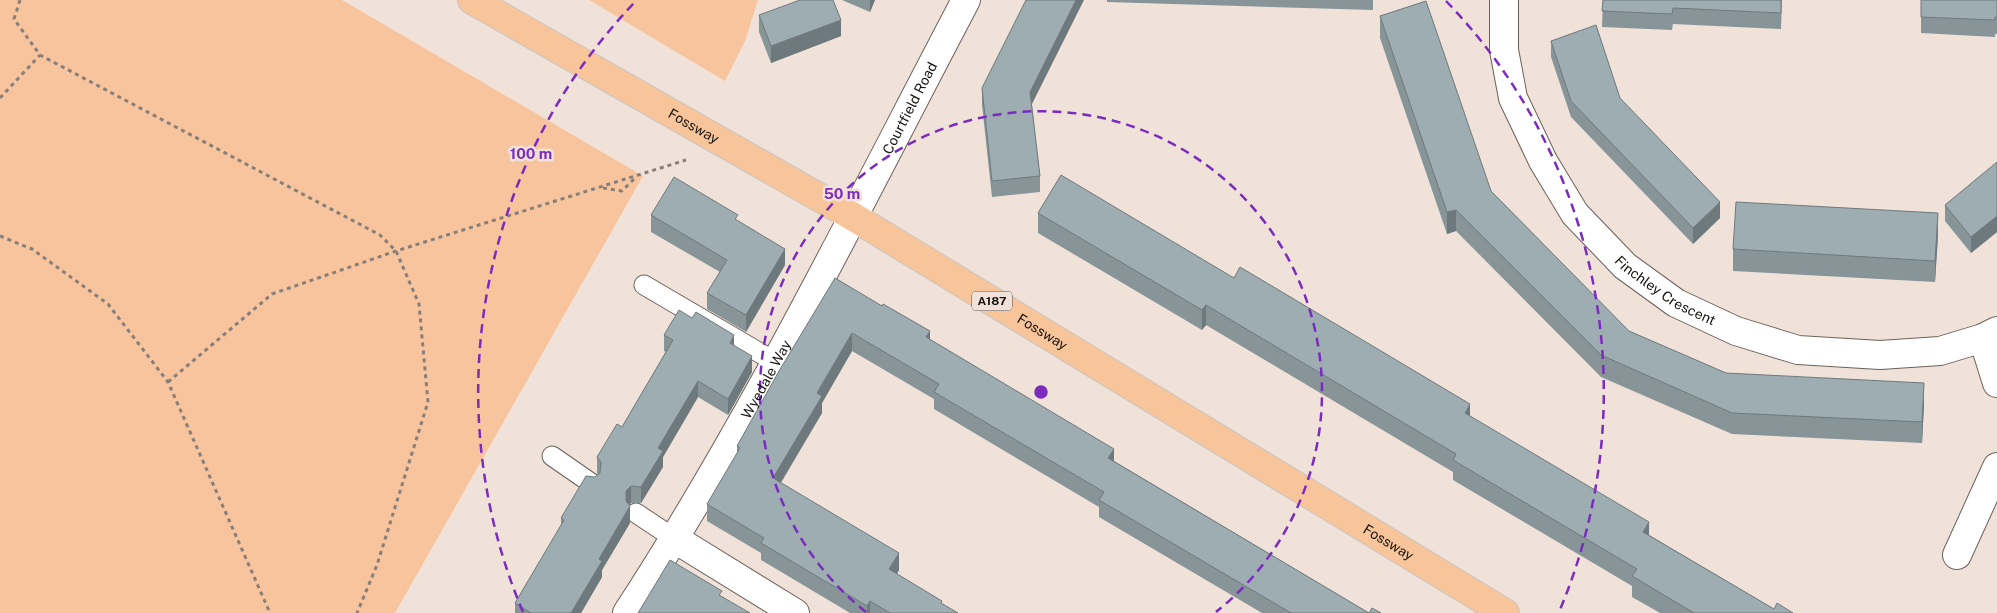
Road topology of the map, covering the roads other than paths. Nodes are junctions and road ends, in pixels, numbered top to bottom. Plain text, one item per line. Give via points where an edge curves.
1 (472, 0) edge
2 (966, 0) edge
3 (1504, 0) edge
4 (852, 216) junction
5 (644, 285) dead end
6 (1990, 335) edge
7 (777, 363) junction
8 (1997, 383) edge
9 (552, 456) dead end
10 (1997, 467) edge
11 (591, 483) edge
12 (636, 513) dead end
13 (675, 539) junction
14 (1957, 555) dead end
15 (627, 613) edge
16 (795, 613) edge
17 (1504, 613) edge

1 - 4 main road, Fossway / A187
2 - 4 street, Courtfield Road
3 - 6 street, Finchley Crescent via 1504,50 1513,98 1543,161 1575,214 1625,266 1676,303 1736,331 1798,350 1880,355 1940,351
4 - 7 street, Wyedale Way
4 - 17 main road, Fossway / A187
5 - 7 lane
6 - 8 street
7 - 13 street, Wyedale Way
9 - 11 lane
10 - 14 street
12 - 13 lane
13 - 15 street, Wyedale Way
13 - 16 street

